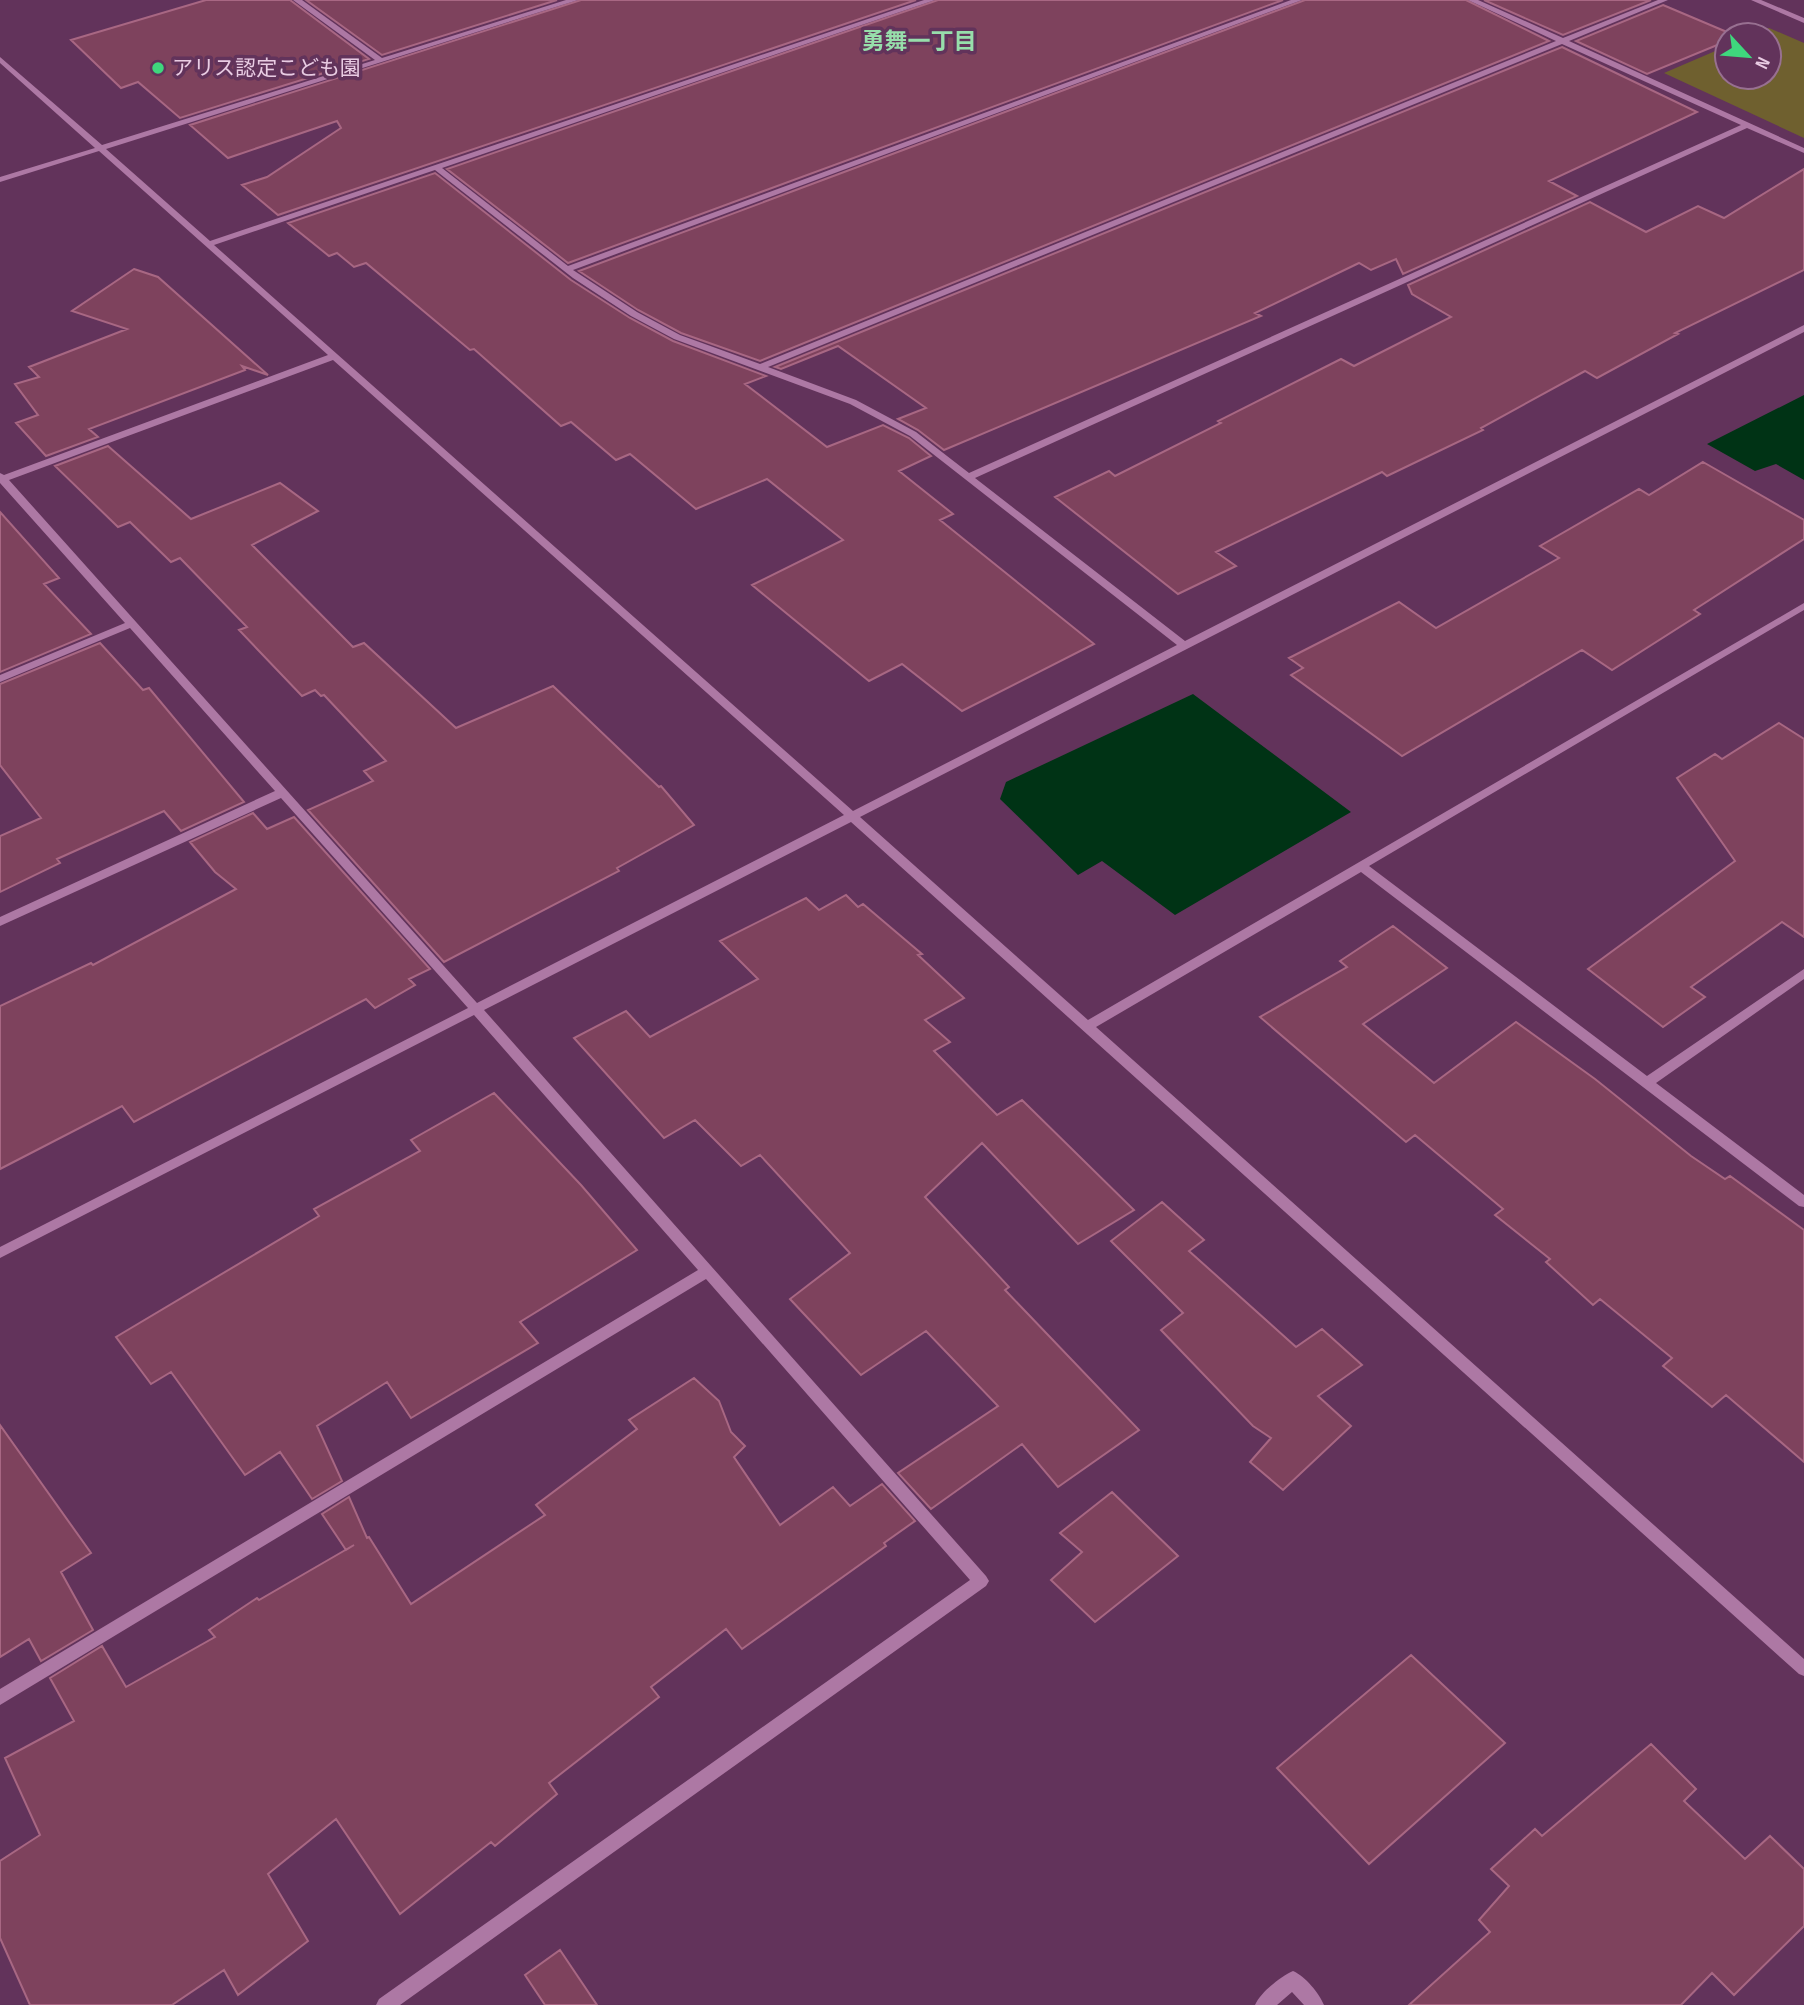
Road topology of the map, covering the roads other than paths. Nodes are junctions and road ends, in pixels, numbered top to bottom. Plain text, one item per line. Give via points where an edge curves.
1 (297, 0) edge
2 (574, 0) edge
3 (931, 0) edge
4 (1298, 0) edge
5 (1472, 0) edge
6 (1664, 0) edge
7 (1755, 0) edge
8 (1804, 21) edge
9 (1563, 41) junction
10 (0, 59) edge
11 (381, 61) junction
12 (1748, 125) junction
13 (100, 149) junction
14 (1804, 150) edge
15 (436, 167) junction
16 (0, 180) edge
17 (208, 244) junction
18 (567, 269) junction
19 (1804, 328) edge
20 (335, 356) junction
21 (761, 367) junction
22 (969, 477) junction
23 (1, 478) edge
24 (1804, 606) edge
25 (132, 624) junction
26 (1184, 645) junction
27 (0, 679) edge
28 (283, 792) junction
29 (852, 816) junction
30 (1361, 866) junction
31 (0, 922) edge
32 (1804, 973) edge
33 (476, 1009) junction
34 (1087, 1027) junction
35 (1647, 1083) junction
36 (1804, 1202) edge
37 (0, 1253) edge
38 (708, 1272) junction
39 (1804, 1669) edge
40 (0, 1698) edge
41 (385, 2005) edge
42 (1264, 2005) edge
43 (1315, 2005) edge

1 - 11 street
2 - 11 street
3 - 15 street
4 - 18 street
5 - 9 street
6 - 9 street
7 - 8 street
9 - 12 street
9 - 21 street
10 - 13 street
11 - 13 street
12 - 14 street
12 - 22 street
13 - 16 street
13 - 17 street
15 - 17 street
15 - 18 street
17 - 20 street
18 - 21 street via 677,337
19 - 26 street
20 - 23 street
20 - 29 street
21 - 22 street via 853,402 913,434
22 - 26 street
23 - 25 street
24 - 30 street
25 - 27 street
25 - 28 street
26 - 29 street
28 - 31 street
28 - 33 street
29 - 33 street
29 - 34 street
30 - 34 street
30 - 35 street
32 - 35 street
33 - 37 street
33 - 38 street
34 - 39 street
35 - 36 street
38 - 40 street
38 - 41 street via 981,1581
42 - 43 street via 1293,1980

